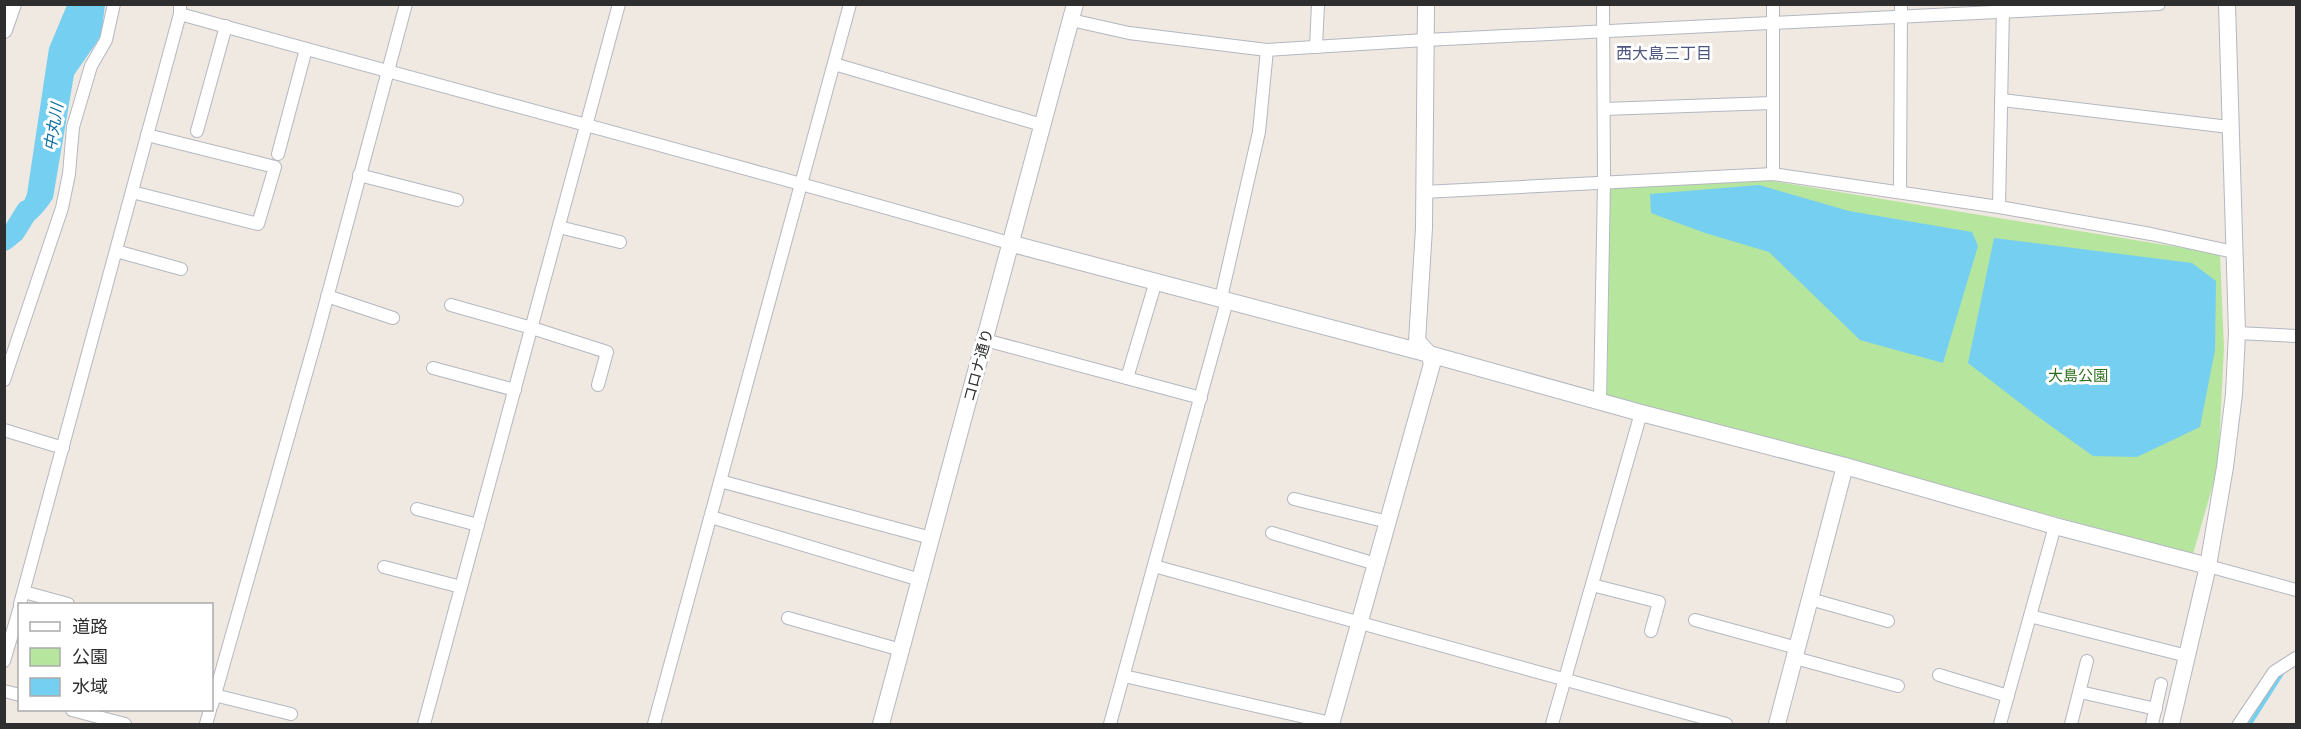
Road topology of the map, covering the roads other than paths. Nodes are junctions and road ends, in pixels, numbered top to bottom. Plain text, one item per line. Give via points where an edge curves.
1 (13, 4) edge
2 (114, 4) edge
3 (406, 4) edge
4 (619, 4) edge
5 (850, 4) edge
6 (1318, 4) edge
7 (1426, 4) edge
8 (1603, 4) edge
9 (1773, 4) edge
10 (2159, 4) edge
11 (2227, 4) edge
12 (2124, 5) edge
13 (2003, 8) edge
14 (180, 9) edge
15 (1901, 11) edge
16 (1073, 12) edge
17 (1773, 23) junction
18 (226, 26) junction
19 (4, 30) edge
20 (1603, 32) junction
21 (1425, 40) junction
22 (1316, 47) junction
23 (306, 49) junction
24 (1268, 50) junction
25 (834, 64) junction
26 (386, 71) junction
27 (2002, 99) junction
28 (1772, 103) junction
29 (1604, 109) junction
30 (1042, 125) junction
31 (586, 126) junction
32 (2229, 127) junction
33 (197, 131) dead end
34 (147, 135) junction
35 (278, 154) dead end
36 (1773, 174) junction
37 (359, 175) junction
38 (1604, 182) junction
39 (802, 183) junction
40 (132, 192) junction
41 (1424, 192) junction
42 (1900, 192) junction
43 (457, 200) dead end
44 (1999, 207) junction
45 (559, 227) junction
46 (620, 242) dead end
47 (1010, 243) junction
48 (116, 251) junction
49 (2234, 252) junction
50 (181, 269) dead end
51 (1156, 281) junction
52 (327, 296) junction
53 (1224, 299) junction
54 (451, 304) dead end
55 (393, 318) dead end
56 (532, 328) junction
57 (2237, 333) junction
58 (2296, 336) edge
59 (985, 340) junction
60 (1429, 354) junction
61 (433, 368) dead end
62 (1127, 378) junction
63 (4, 380) edge
64 (598, 385) dead end
65 (515, 390) junction
66 (1201, 398) junction
67 (1600, 402) junction
68 (1641, 413) junction
69 (4, 430) edge
70 (63, 448) junction
71 (1845, 466) junction
72 (720, 481) junction
73 (1294, 499) dead end
74 (417, 509) dead end
75 (711, 517) junction
76 (1388, 522) junction
77 (478, 525) junction
78 (2055, 526) junction
79 (1272, 533) dead end
80 (932, 538) junction
81 (1376, 564) junction
82 (1154, 566) junction
83 (2208, 566) junction
84 (384, 567) dead end
85 (920, 580) junction
86 (1592, 585) junction
87 (461, 587) junction
88 (2296, 590) edge
89 (1810, 599) junction
90 (21, 601) edge
91 (52, 603) edge
92 (18, 612) edge
93 (2030, 616) junction
94 (788, 618) dead end
95 (1695, 620) dead end
96 (1888, 621) dead end
97 (1359, 623) junction
98 (1651, 631) dead end
99 (901, 650) junction
100 (1796, 653) junction
101 (2187, 656) junction
102 (2296, 658) edge
103 (4, 661) edge
104 (2087, 661) dead end
105 (1939, 675) dead end
106 (1124, 676) junction
107 (1564, 680) junction
108 (2161, 684) dead end
109 (1898, 686) dead end
110 (2080, 692) junction
111 (2008, 696) junction
112 (213, 699) edge
113 (213, 703) edge
114 (2156, 710) junction
115 (76, 711) edge
116 (291, 714) dead end
117 (125, 724) edge
118 (424, 724) edge
119 (654, 724) edge
120 (880, 724) edge
121 (1110, 724) edge
122 (1331, 724) edge
123 (1552, 724) edge
124 (1726, 724) edge
125 (1777, 724) edge
126 (2000, 724) edge
127 (2071, 724) edge
128 (2152, 724) edge
129 (2171, 724) edge
130 (2239, 724) edge

1 - 19 street
2 - 63 street via 106,40 91,66 73,126 62,208
3 - 26 street
4 - 31 street
5 - 25 street
6 - 22 street
7 - 21 street
8 - 20 street
9 - 17 street
10 - 12 street
11 - 32 street
12 - 13 street
13 - 15 street
13 - 27 street
14 - 18 street
14 - 34 street
15 - 17 street
15 - 42 street
16 - 24 street via 1129,33
16 - 30 street, コロナ通り
17 - 20 street
17 - 28 street
18 - 23 street
18 - 33 street
20 - 21 street
20 - 29 street
21 - 22 street
21 - 41 street
22 - 24 street
23 - 26 street
23 - 35 street
24 - 53 street via 1259,132
25 - 30 street
25 - 39 street
26 - 31 street
26 - 37 street
27 - 32 street
27 - 44 street
28 - 29 street
28 - 36 street
29 - 38 street
30 - 47 street, コロナ通り
31 - 39 street
31 - 45 street
32 - 49 street
34 - 40 street
34 - 40 street via 275,167 258,224
36 - 38 street
36 - 42 street
37 - 43 street
37 - 52 street
38 - 41 street
38 - 67 street
39 - 47 street
39 - 72 street
40 - 48 street
41 - 60 street via 1417,341
42 - 44 street
44 - 49 street
45 - 46 street
45 - 56 street
47 - 51 street
47 - 59 street, コロナ通り
48 - 50 street
48 - 70 street
49 - 57 street
51 - 53 street
51 - 62 street
52 - 55 street
52 - 112 street
53 - 60 street
53 - 66 street
54 - 56 street
56 - 64 street via 607,352
56 - 65 street
57 - 58 street
57 - 83 street via 2225,467
59 - 62 street
59 - 80 street, コロナ通り
60 - 67 street
60 - 76 street via 1432,364
61 - 65 street
62 - 66 street
65 - 77 street
66 - 82 street
67 - 68 street
68 - 71 street
68 - 86 street
69 - 70 street
70 - 90 street
71 - 78 street
71 - 89 street
72 - 75 street
72 - 80 street
73 - 76 street
74 - 77 street
75 - 85 street
75 - 119 street
76 - 81 street
77 - 87 street
78 - 83 street
78 - 93 street
79 - 81 street
80 - 85 street, コロナ通り
81 - 97 street
82 - 97 street
82 - 106 street
83 - 88 street
83 - 101 street
84 - 87 street
85 - 99 street, コロナ通り
86 - 98 street via 1659,602
86 - 107 street
87 - 118 street
89 - 96 street
89 - 100 street
90 - 91 street
92 - 103 street
93 - 101 street
93 - 111 street
94 - 99 street
95 - 100 street
97 - 107 street
97 - 122 street
99 - 120 street, コロナ通り
100 - 109 street
100 - 125 street
101 - 129 street
102 - 130 street via 2274,672
104 - 110 street
105 - 111 street
106 - 121 street
106 - 122 street
107 - 123 street
107 - 124 street
108 - 114 street
110 - 114 street
110 - 127 street
111 - 126 street
113 - 116 street
114 - 128 street
115 - 117 street

